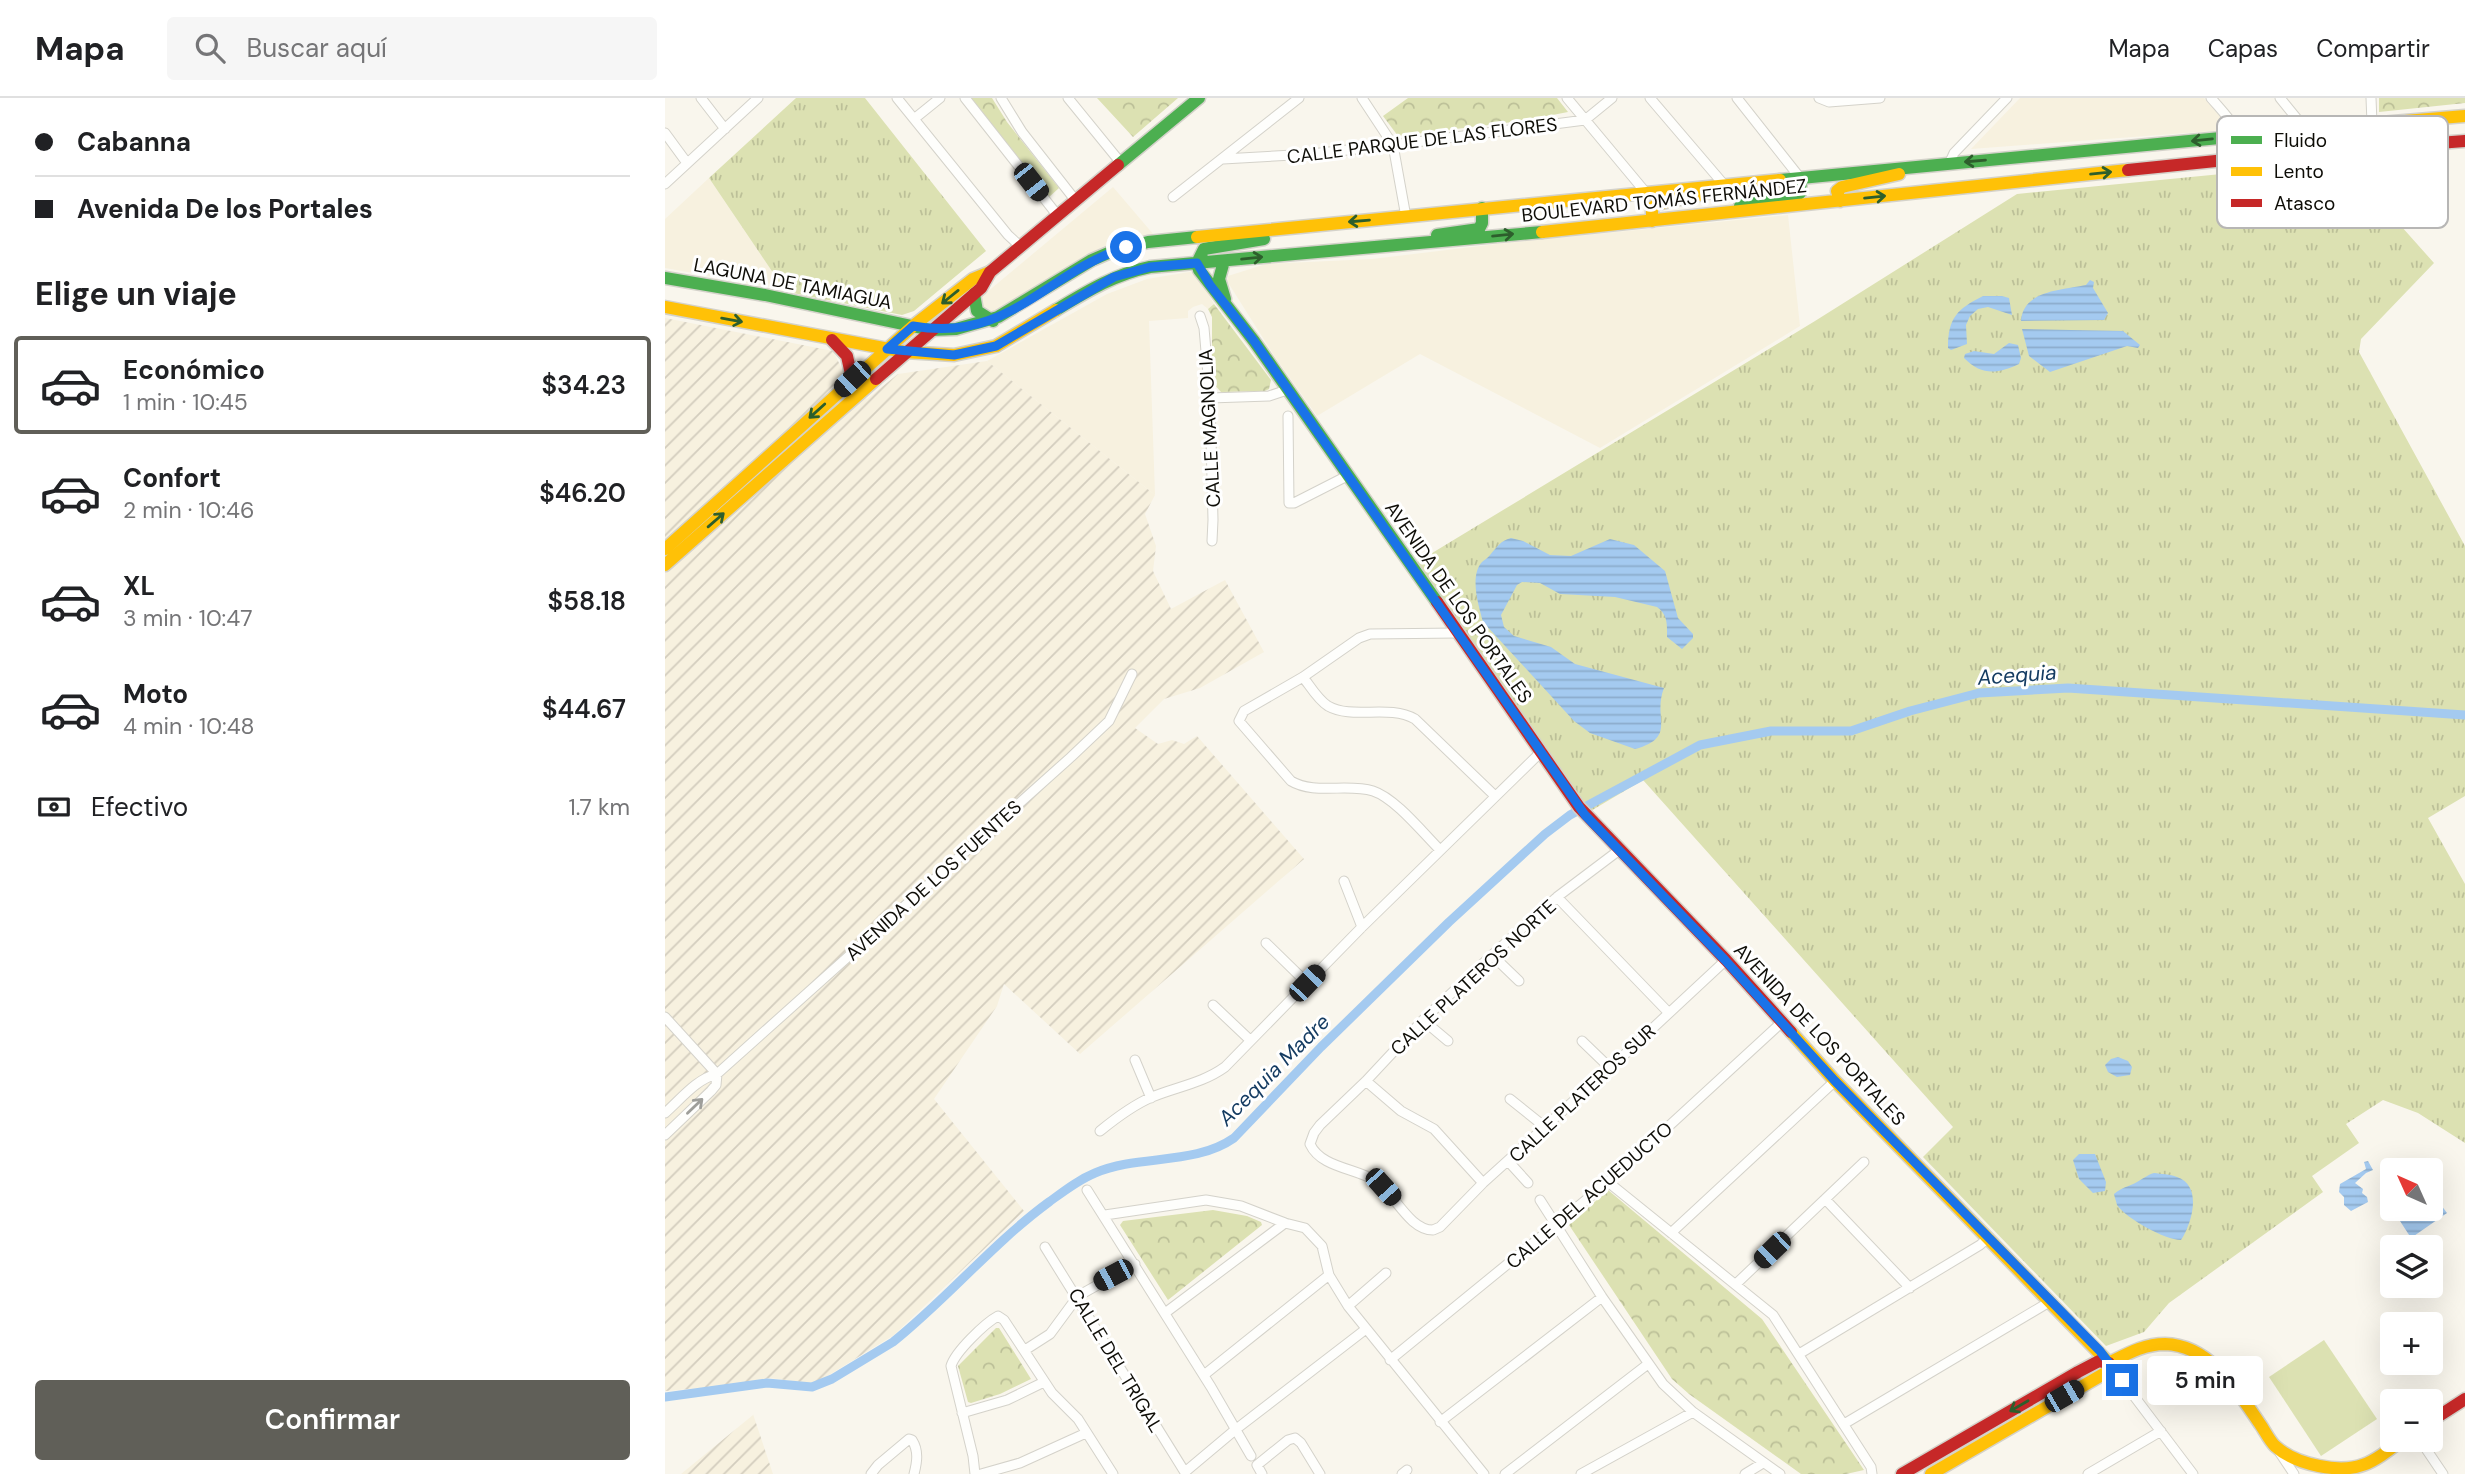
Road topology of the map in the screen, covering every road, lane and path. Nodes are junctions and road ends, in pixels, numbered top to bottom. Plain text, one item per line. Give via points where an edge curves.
1 (702, 98) edge
2 (758, 98) edge
3 (897, 98) edge
4 (940, 98) edge
5 (965, 98) edge
6 (1001, 98) edge
7 (1068, 98) edge
8 (1199, 98) edge
9 (1299, 98) edge
10 (1362, 98) edge
11 (1567, 98) edge
12 (1612, 98) edge
13 (1650, 98) edge
14 (1737, 98) edge
15 (1819, 98) edge
16 (1880, 98) edge
17 (2007, 98) edge
18 (2211, 98) edge
19 (2280, 98) edge
20 (2371, 98) edge
21 (2227, 116) edge
22 (2295, 116) edge
23 (2372, 116) edge
24 (914, 119) junction
25 (1585, 120) junction
26 (725, 128) junction
27 (665, 133) edge
28 (2217, 138) edge
29 (1393, 145) junction
30 (1223, 159) junction
31 (2217, 161) edge
32 (687, 163) junction
33 (1121, 163) junction
34 (1949, 164) junction
35 (1908, 168) junction
36 (1801, 179) junction
37 (665, 184) edge
38 (1719, 187) junction
39 (1647, 194) junction
40 (1173, 197) dead end
41 (1076, 201) junction
42 (1840, 201) junction
43 (1482, 208) junction
44 (1720, 213) junction
45 (1058, 216) junction
46 (1406, 217) junction
47 (1651, 220) junction
48 (1283, 229) junction
49 (1424, 242) junction
50 (1021, 247) junction
51 (1224, 261) junction
52 (1197, 263) junction
53 (990, 272) junction
54 (665, 278) edge
55 (974, 294) junction
56 (1226, 303) junction
57 (665, 307) edge
58 (1200, 316) dead end
59 (993, 321) junction
60 (913, 326) junction
61 (931, 330) junction
62 (832, 339) junction
63 (887, 349) junction
64 (905, 352) junction
65 (852, 379) junction
66 (1287, 390) junction
67 (1210, 398) junction
68 (1288, 416) dead end
69 (1347, 476) junction
70 (1212, 541) dead end
71 (665, 549) edge
72 (665, 565) edge
73 (1458, 633) junction
74 (1132, 674) dead end
75 (1303, 677) junction
76 (1542, 751) junction
77 (1494, 796) junction
78 (1440, 850) junction
79 (1618, 851) junction
80 (1344, 881) dead end
81 (1557, 897) junction
82 (1362, 927) junction
83 (1266, 943) dead end
84 (1492, 955) junction
85 (1725, 960) junction
86 (1519, 981) dead end
87 (1307, 983) junction
88 (1213, 1005) dead end
89 (1669, 1013) junction
90 (665, 1017) edge
91 (1423, 1020) junction
92 (1781, 1023) junction
93 (1250, 1040) junction
94 (1448, 1041) dead end
95 (1581, 1041) dead end
96 (1135, 1060) dead end
97 (1610, 1069) junction
98 (717, 1074) junction
99 (1366, 1081) junction
100 (1835, 1081) junction
101 (1151, 1098) junction
102 (1510, 1098) dead end
103 (665, 1113) edge
104 (1545, 1127) junction
105 (1100, 1131) dead end
106 (665, 1135) edge
107 (1508, 1161) junction
108 (1864, 1162) dead end
109 (1608, 1182) junction
110 (1483, 1183) junction
111 (1528, 1183) dead end
112 (1087, 1189) dead end
113 (1825, 1199) junction
114 (1540, 1200) dead end
115 (1105, 1215) junction
116 (1285, 1223) junction
117 (1556, 1226) junction
118 (1440, 1227) joint
119 (1671, 1233) junction
120 (1989, 1237) junction
121 (1045, 1247) dead end
122 (1135, 1264) junction
123 (1386, 1273) dead end
124 (1329, 1275) junction
125 (1736, 1284) junction
126 (1910, 1288) junction
127 (1078, 1296) junction
128 (1602, 1297) junction
129 (2051, 1301) junction
130 (1348, 1306) junction
131 (1165, 1313) junction
132 (1366, 1329) junction
133 (1025, 1350) junction
134 (1799, 1354) junction
135 (1391, 1360) junction
136 (2109, 1363) junction
137 (1648, 1364) junction
138 (1204, 1375) junction
139 (1044, 1382) junction
140 (2465, 1399) edge
141 (1693, 1412) junction
142 (962, 1413) junction
143 (2443, 1414) edge
144 (1440, 1422) junction
145 (1844, 1424) junction
146 (1235, 1430) junction
147 (2161, 1431) junction
148 (1086, 1433) junction
149 (2275, 1445) junction
150 (2384, 1452) edge
151 (2428, 1452) edge
152 (1763, 1464) junction
153 (1257, 1465) edge
154 (2190, 1470) edge
155 (1185, 1473) edge
156 (871, 1474) edge
157 (914, 1474) edge
158 (975, 1474) edge
159 (981, 1474) edge
160 (1113, 1474) edge
161 (1320, 1474) edge
162 (1485, 1474) edge
163 (1505, 1474) edge
164 (1581, 1474) edge
165 (1745, 1474) edge
166 (1780, 1474) edge
167 (1872, 1474) edge
168 (1902, 1474) edge
169 (1931, 1474) edge
170 (2088, 1474) edge
171 (2294, 1474) edge
172 (2443, 1474) edge

1 - 26 street
2 - 26 street
3 - 24 street
4 - 24 street
5 - 45 street
6 - 41 street
7 - 33 street
8 - 33 main road
9 - 30 street
10 - 29 street
11 - 25 street
12 - 25 street, CALLE PARQUE DE LAS FLORES
13 - 38 street
14 - 36 street
15 - 16 street via 1829,103
17 - 34 street via 1954,153
18 - 21 street
19 - 22 street
20 - 23 street
24 - 50 street
25 - 29 street, CALLE PARQUE DE LAS FLORES
25 - 39 street
26 - 32 street
27 - 32 street
28 -> 34 main road, BOULEVARD TOMÁS FERNÁNDEZ
29 - 30 street, CALLE PARQUE DE LAS FLORES
29 - 46 street
30 - 40 street
42 -> 31 main road, BOULEVARD TOMÁS FERNÁNDEZ
32 - 37 street
33 - 41 main road
34 - 35 main road, BOULEVARD TOMÁS FERNÁNDEZ
35 - 36 main road, BOULEVARD TOMÁS FERNÁNDEZ
35 - 42 main road via 1889,178 1843,186 1837,191
36 - 38 main road, BOULEVARD TOMÁS FERNÁNDEZ
36 - 44 main road via 1796,196 1757,201
38 - 39 main road, BOULEVARD TOMÁS FERNÁNDEZ
38 - 47 main road via 1699,197 1657,204
39 - 43 main road, BOULEVARD TOMÁS FERNÁNDEZ
41 - 45 main road
42 - 44 main road, BOULEVARD TOMÁS FERNÁNDEZ
43 - 46 main road, BOULEVARD TOMÁS FERNÁNDEZ
43 - 49 main road via 1479,229 1440,234
44 - 47 main road, BOULEVARD TOMÁS FERNÁNDEZ
45 - 50 main road
46 -> 48 main road, BOULEVARD TOMÁS FERNÁNDEZ
49 -> 47 main road, BOULEVARD TOMÁS FERNÁNDEZ
48 - 52 main road via 1261,240 1209,247 1201,251
48 - 59 main road, BOULEVARD TOMÁS FERNÁNDEZ via 1126,247 1093,260
51 -> 49 main road, BOULEVARD TOMÁS FERNÁNDEZ
50 - 53 main road
51 - 52 main road, BOULEVARD TOMÁS FERNÁNDEZ
51 - 56 main road, AVENIDA DE LOS PORTALES via 1219,279
52 - 56 main road, AVENIDA DE LOS PORTALES
52 - 64 main road, BOULEVARD TOMÁS FERNÁNDEZ via 1150,267 1114,277 996,346 954,355
53 - 55 main road
53 -> 60 main road via 973,279
54 - 60 main road, LAGUNA DE TAMIAGUA
55 - 59 main road via 977,311
55 - 61 main road
56 - 66 main road, AVENIDA DE LOS PORTALES
57 -> 62 main road
58 - 67 street, CALLE MAGNOLIA
59 - 61 main road, BOULEVARD TOMÁS FERNÁNDEZ via 971,328
60 - 61 main road, BOULEVARD TOMÁS FERNÁNDEZ
60 - 63 main road
61 - 64 main road
62 - 63 main road
62 - 65 main road via 846,353
63 - 64 main road, BOULEVARD TOMÁS FERNÁNDEZ
63 - 65 main road
72 -> 64 main road
65 -> 71 main road
66 - 67 street via 1269,396
66 - 69 main road, AVENIDA DE LOS PORTALES
67 - 70 street, CALLE MAGNOLIA
68 - 69 street via 1289,503
69 - 73 main road, AVENIDA DE LOS PORTALES
73 - 75 street via 1370,634
73 - 76 main road, AVENIDA DE LOS PORTALES
74 - 98 street, AVENIDA DE LOS FUENTES via 1109,721
75 - 77 street via 1322,702 1335,709 1400,712 1415,719
75 - 78 street via 1241,714 1240,724 1291,781 1383,795
76 - 77 street
76 - 79 main road, AVENIDA DE LOS PORTALES via 1585,815
77 - 78 street
78 - 82 street
79 - 81 street, CALLE PLATEROS NORTE
79 - 85 main road, AVENIDA DE LOS PORTALES
80 - 82 street
81 - 84 street, CALLE PLATEROS NORTE
81 - 89 street
82 - 87 street
83 - 87 street
84 - 86 street
84 - 91 street, CALLE PLATEROS NORTE
85 - 89 street, CALLE PLATEROS SUR
85 - 92 main road, AVENIDA DE LOS PORTALES
87 - 93 street
88 - 93 street
89 - 97 street, CALLE PLATEROS SUR
90 - 98 street
91 - 94 street
91 - 99 street, CALLE PLATEROS NORTE
92 - 100 main road, AVENIDA DE LOS PORTALES
92 - 109 street, CALLE DEL ACUEDUCTO
93 - 101 street via 1217,1073
95 - 97 street
96 - 101 street
97 - 104 street, CALLE PLATEROS SUR
98 - 103 street, AVENIDA DE LOS FUENTES via 698,1082
106 -> 98 street, AVENIDA DE LOS FUENTES via 711,1091
99 - 110 street via 1401,1111 1434,1129
99 - 118 street, CALLE PLATEROS NORTE via 1320,1125 1310,1144 1325,1160 1377,1182 1421,1228
100 - 119 street
100 - 120 main road, AVENIDA DE LOS PORTALES
101 - 105 street
102 - 104 street
104 - 107 street, CALLE PLATEROS SUR
107 - 110 street, CALLE PLATEROS SUR
107 - 111 street
108 - 113 street
109 - 117 street, CALLE DEL ACUEDUCTO
109 - 119 street
110 - 118 street, CALLE PLATEROS SUR
112 - 115 street
113 - 125 street
113 - 126 street
114 - 117 street
115 - 116 street via 1206,1200 1241,1206
115 - 122 street
116 - 124 street via 1305,1228 1318,1240
116 - 131 street
117 - 128 street
117 - 135 street, CALLE DEL ACUEDUCTO
119 - 125 street
120 - 126 street
120 - 129 main road, AVENIDA DE LOS PORTALES
121 - 127 street, CALLE DEL TRIGAL
122 - 127 street
122 - 131 street
123 - 130 street
124 - 130 street
124 - 138 street
125 - 134 street via 1773,1315
126 - 134 street
127 - 133 street via 1050,1334
127 - 155 street, CALLE DEL TRIGAL
128 - 137 street
128 - 144 street
129 - 136 main road, AVENIDA DE LOS PORTALES
129 - 145 street
130 - 132 street
131 - 138 street
132 - 135 street
132 - 146 street
133 - 139 street
133 - 142 street via 1004,1320 998,1316 990,1321 951,1366
134 - 145 street
135 - 144 street
136 - 147 street, AVENIDA DE LOS PORTALES
136 - 149 main road via 2142,1347 2163,1344 2182,1346 2203,1356 2228,1379
136 -> 168 main road via 2099,1361 2078,1372
136 - 169 main road via 2107,1372
137 - 141 street via 1674,1397
137 - 163 street
138 - 146 street
139 - 142 street via 1020,1395
139 - 148 street
140 - 143 main road
141 - 152 street
141 - 164 street
142 - 158 street
144 - 162 street
145 - 167 street
146 - 153 street
146 - 155 street
147 - 154 street, AVENIDA DE LOS PORTALES
147 - 170 street
148 - 159 street via 1020,1463
148 - 160 street
149 - 150 main road via 2310,1465 2354,1469
149 - 171 street
151 - 172 street
152 - 165 street
152 - 166 street
153 - 161 street via 1295,1438
156 - 157 street via 905,1440 912,1440 917,1454

